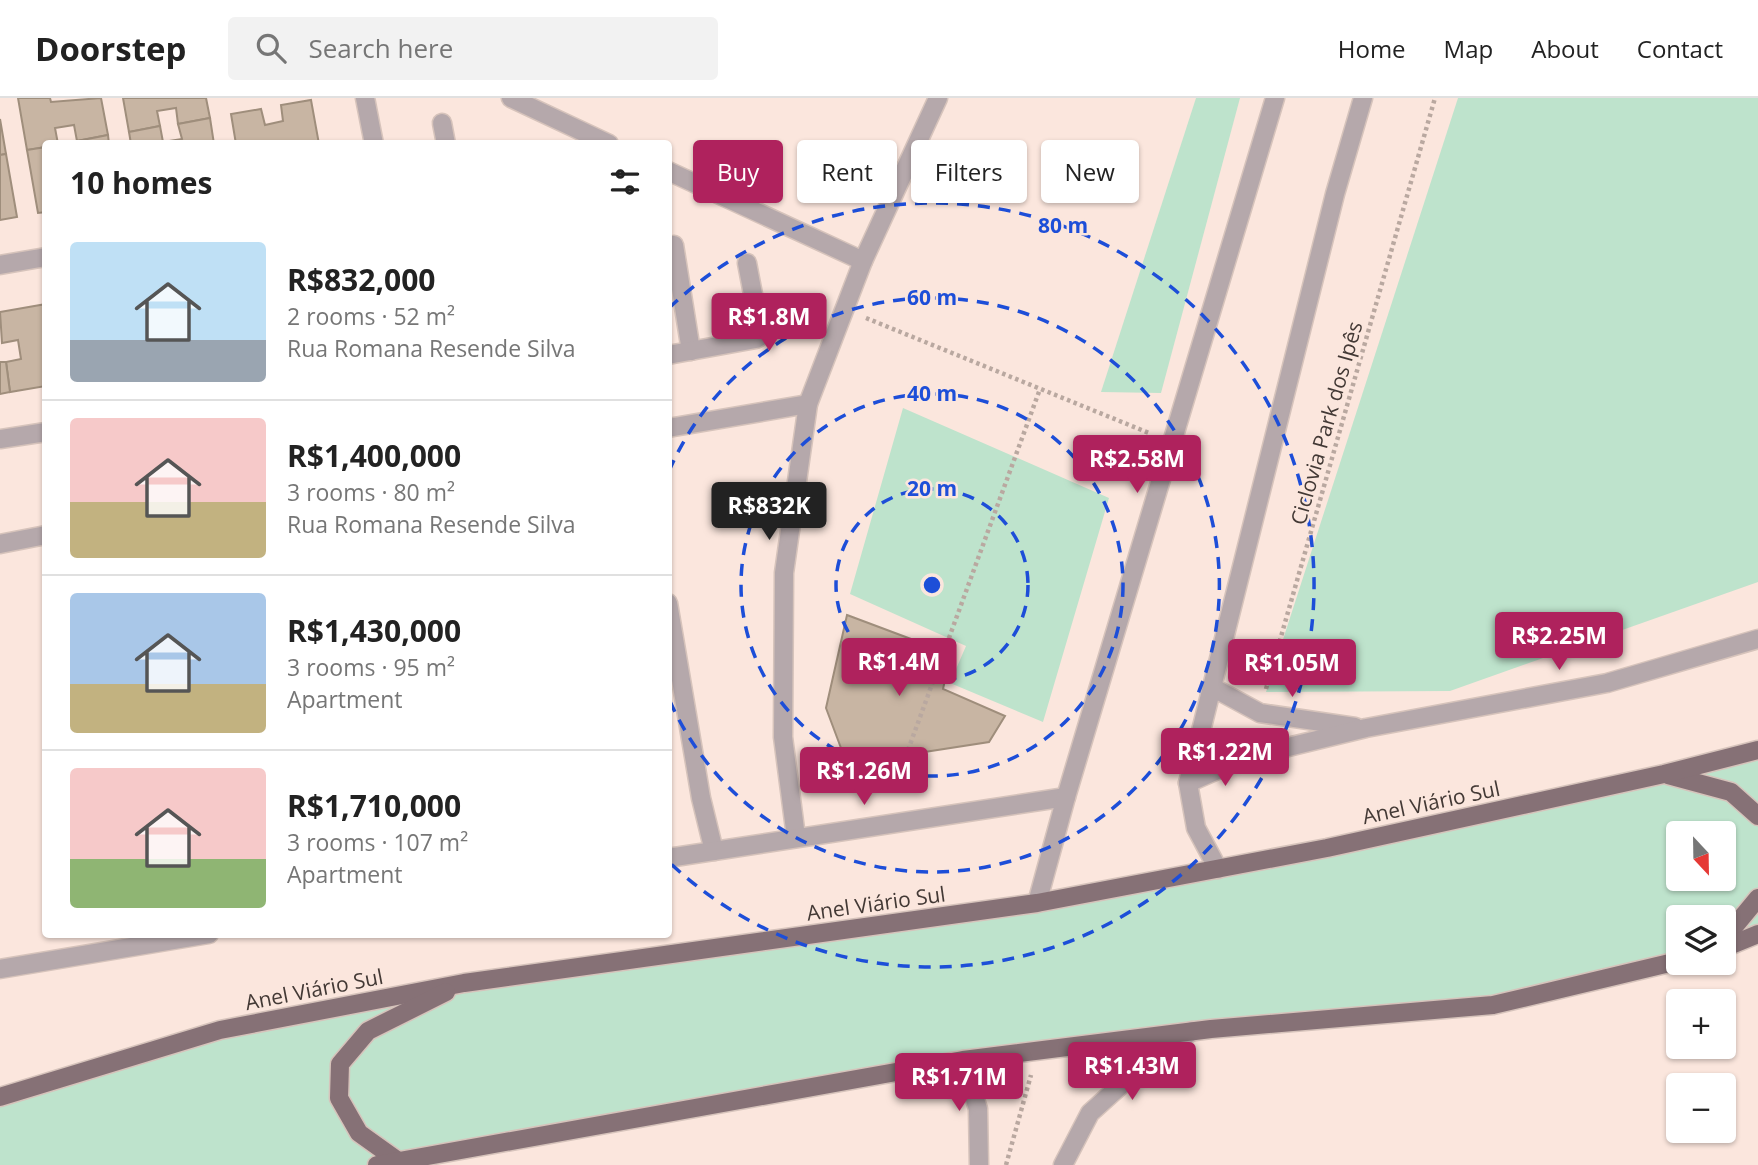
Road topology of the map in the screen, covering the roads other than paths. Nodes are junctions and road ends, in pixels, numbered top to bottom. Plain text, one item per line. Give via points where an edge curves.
1 (510, 98) edge
2 (938, 98) edge
3 (1275, 98) edge
4 (1363, 98) edge
5 (365, 99) edge
6 (541, 104) edge
7 (442, 123) dead end
8 (373, 140) edge
9 (445, 140) edge
10 (602, 140) edge
11 (672, 173) edge
12 (674, 245) dead end
13 (42, 258) edge
14 (863, 261) junction
15 (747, 263) dead end
16 (0, 265) edge
17 (691, 351) junction
18 (672, 354) edge
19 (808, 404) junction
20 (672, 427) edge
21 (42, 437) edge
22 (0, 439) edge
23 (42, 536) edge
24 (0, 544) edge
25 (672, 627) edge
26 (1758, 639) edge
27 (1212, 687) junction
28 (1366, 728) junction
29 (1758, 750) edge
30 (1664, 774) junction
31 (1188, 783) junction
32 (1066, 797) junction
33 (1758, 816) edge
34 (796, 837) junction
35 (714, 851) junction
36 (672, 857) edge
37 (1218, 869) junction
38 (1758, 898) edge
39 (1037, 903) junction
40 (1736, 925) edge
41 (1758, 934) edge
42 (185, 938) edge
43 (1736, 943) edge
44 (1666, 964) edge
45 (0, 969) edge
46 (464, 983) junction
47 (1192, 1031) junction
48 (963, 1060) junction
49 (0, 1097) edge
50 (401, 1163) junction
51 (377, 1165) edge
52 (979, 1165) edge
53 (1063, 1165) edge

1 - 6 street
2 - 14 street
3 - 32 street
4 - 27 street
5 - 8 street
6 - 10 street
7 - 9 street
11 - 14 street
12 - 17 street
13 - 16 street
14 - 19 street
15 - 17 street via 761,336
17 - 18 street
19 - 20 street
19 - 34 street via 784,573 783,737
21 - 22 street
23 - 24 street
25 - 35 street
26 - 28 street via 1607,683
27 - 28 street via 1259,713
27 - 31 street
28 - 31 street via 1247,757
29 - 30 main road, Anel Viário Sul
30 - 33 main road via 1731,792
30 - 37 main road, Anel Viário Sul
31 - 37 street via 1196,828
32 - 34 street
32 - 39 street
34 - 35 street
35 - 36 street
37 - 39 main road, Anel Viário Sul
38 - 40 main road
39 - 46 main road, Anel Viário Sul
41 - 43 main road
42 - 45 street
44 - 47 main road via 1493,1005
46 - 49 main road, Anel Viário Sul via 220,1030
46 - 50 main road via 368,1031 340,1064 339,1098 359,1133
47 - 48 main road
47 - 53 street via 1090,1113
48 - 50 main road
48 - 52 street via 978,1109
50 - 51 main road

